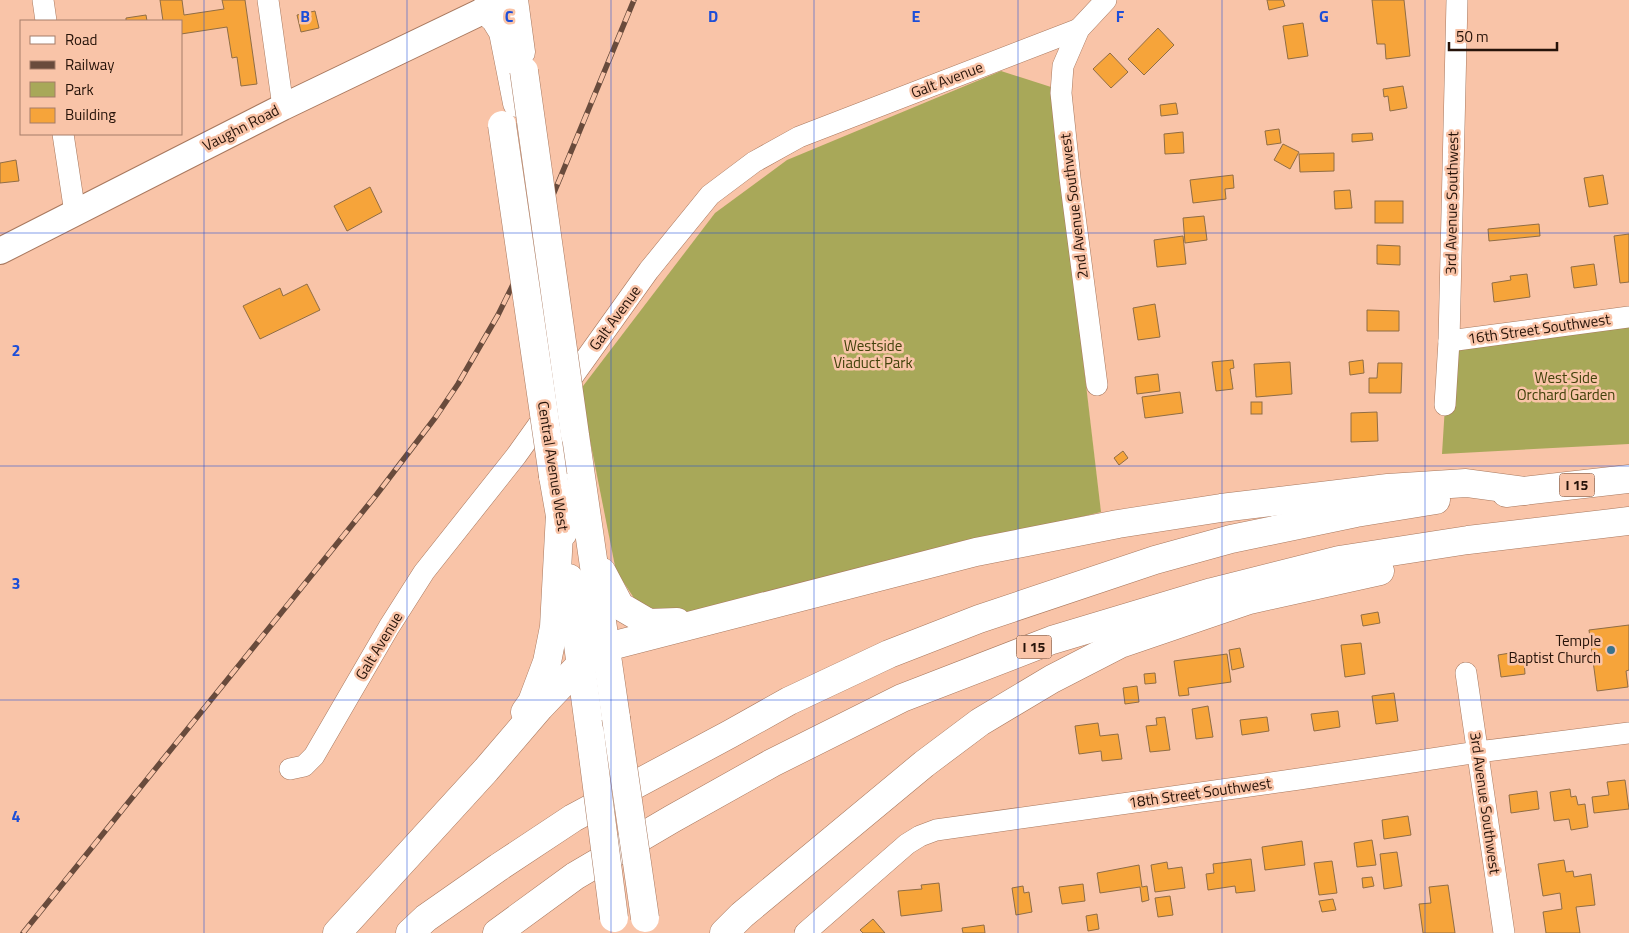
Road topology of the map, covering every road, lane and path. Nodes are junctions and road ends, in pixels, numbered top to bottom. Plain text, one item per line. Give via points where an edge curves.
1 (43, 0) edge
2 (268, 0) edge
3 (514, 0) edge
4 (1106, 0) edge
5 (1457, 0) edge
6 (487, 3) edge
7 (46, 20) edge
8 (1078, 29) junction
9 (519, 76) junction
10 (283, 107) junction
11 (63, 135) edge
12 (75, 212) junction
13 (0, 251) edge
14 (1629, 317) edge
15 (1449, 341) junction
16 (1097, 385) dead end
17 (1445, 405) dead end
18 (1629, 479) edge
19 (1525, 491) junction
20 (560, 514) junction
21 (1629, 521) edge
22 (1424, 546) junction
23 (593, 555) junction
24 (708, 620) junction
25 (607, 647) junction
26 (580, 665) junction
27 (1466, 673) dead end
28 (1629, 733) edge
29 (1478, 752) junction
30 (290, 769) dead end
31 (486, 770) junction
32 (615, 926) edge
33 (646, 926) edge
34 (337, 933) edge
35 (410, 933) edge
36 (497, 933) edge
37 (724, 933) edge
38 (805, 933) edge
39 (1504, 933) edge

1 - 7 street
2 - 10 street
3 - 9 highway, Central Avenue West
4 - 8 street
5 - 15 street, 3rd Avenue Southwest
6 - 9 highway via 503,32
6 - 10 main road, Vaughn Road
6 - 20 highway, Central Avenue West, bridge
8 - 16 street, 2nd Avenue Southwest via 1063,66 1061,93
8 - 30 street, Galt Avenue via 799,138 754,162 710,195 649,270 516,456 424,572 314,756 304,766
9 - 23 highway, Central Avenue West, bridge via 542,196
10 - 12 main road, Vaughn Road
11 - 12 street
12 - 13 main road, Vaughn Road
14 - 15 street, 16th Street Southwest
15 - 17 street, 3rd Avenue Southwest
18 - 19 highway, I 15
19 - 24 highway via 1466,483 1388,488 1118,524 976,552
19 - 35 highway, I 15 via 1435,500 1231,539 1068,588 888,654 789,700 573,818 426,918
20 - 26 highway, Central Avenue West
20 - 31 highway via 554,627 547,662 532,702
21 - 22 highway, I 15
22 - 36 highway, I 15 via 1339,560 1212,592 1052,640 902,698 772,763 672,819 575,876
22 - 37 highway via 1385,570 1249,600 1120,644 1052,679 980,722 924,764 742,914
23 - 24 highway via 620,606 649,623
23 - 25 highway, Central Avenue West
24 - 25 highway
25 - 26 highway
25 - 33 highway, Central Avenue West, bridge
26 - 31 highway
26 - 32 highway, Central Avenue West, bridge
27 - 29 street, 3rd Avenue Southwest
28 - 29 street, 18th Street Southwest
29 - 38 street, 18th Street Southwest via 936,830 907,844
29 - 39 street, 3rd Avenue Southwest
31 - 34 highway

